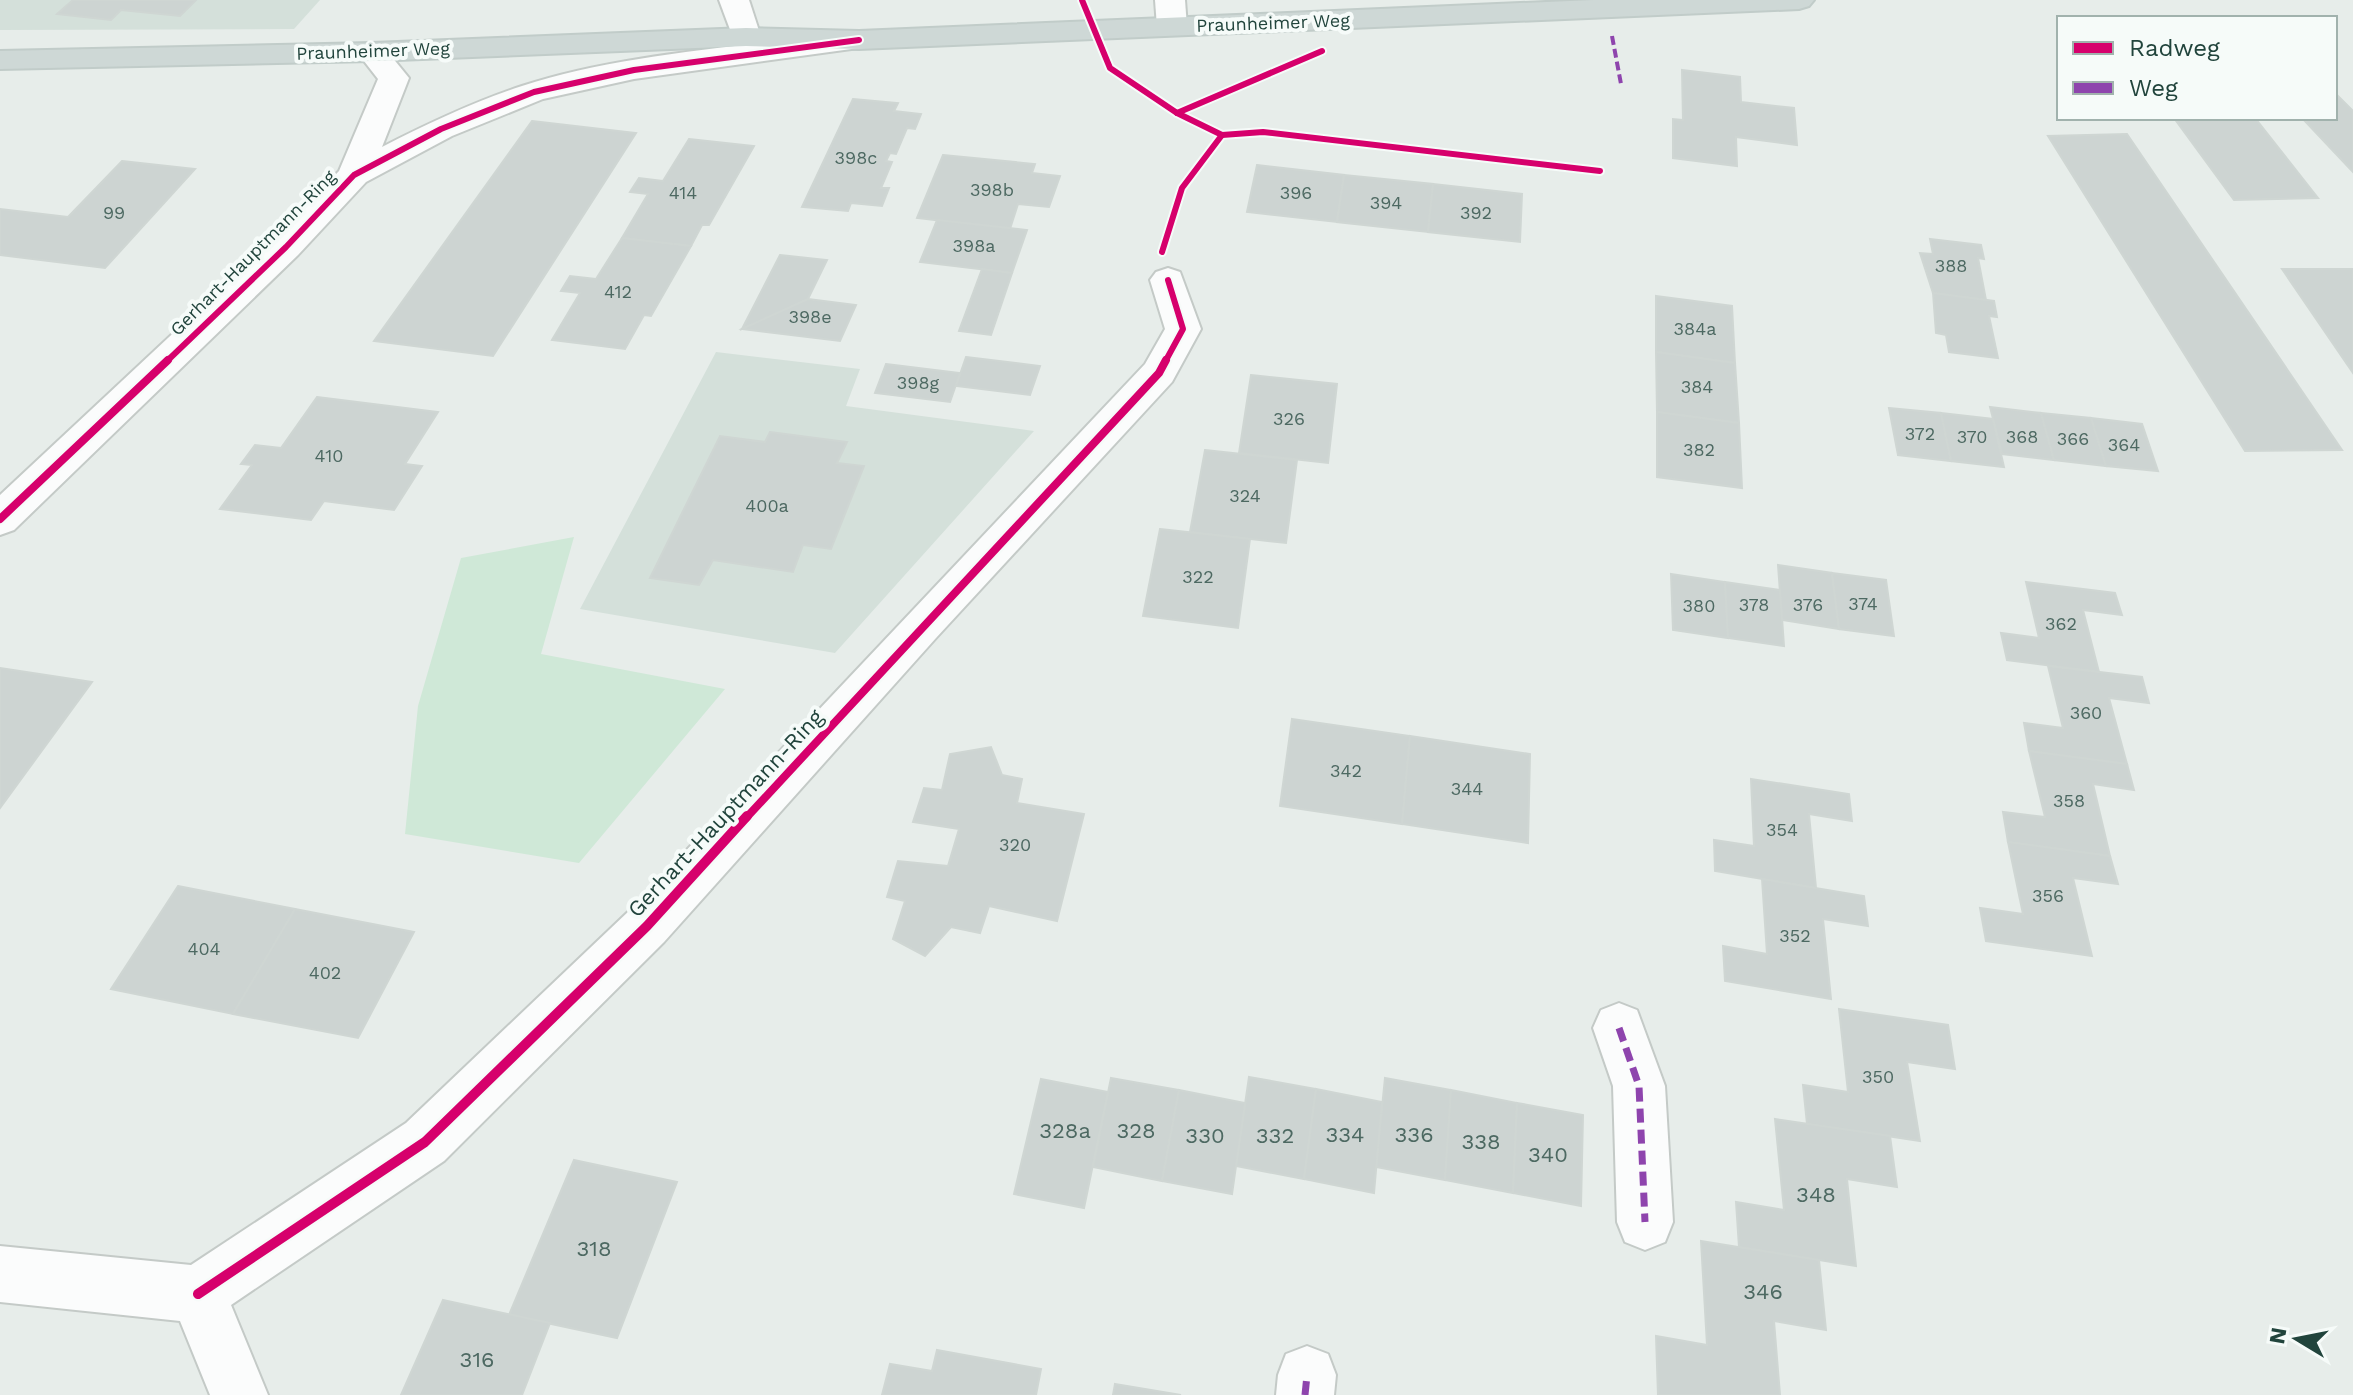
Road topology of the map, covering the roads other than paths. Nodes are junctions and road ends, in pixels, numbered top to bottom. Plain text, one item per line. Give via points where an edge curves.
1 (734, 0) edge
2 (1799, 0) edge
3 (1171, 14) edge
4 (746, 37) junction
5 (859, 40) junction
6 (372, 52) junction
7 (0, 60) edge
8 (354, 175) junction
9 (1168, 280) dead end
10 (0, 519) edge
11 (1619, 1028) dead end
12 (1645, 1222) dead end
13 (0, 1274) edge
14 (198, 1294) junction
15 (239, 1395) edge

1 - 4 street
2 - 3 main road, Praunheimer Weg
3 - 5 main road, Praunheimer Weg
4 - 5 main road, Praunheimer Weg
4 - 6 main road, Praunheimer Weg
5 - 8 street, Gerhart-Hauptmann-Ring via 634,70 534,92 441,129
6 - 7 main road, Praunheimer Weg
6 - 8 street, Gerhart-Hauptmann-Ring via 394,78
8 - 10 street, Gerhart-Hauptmann-Ring
9 - 14 street, Gerhart-Hauptmann-Ring via 1183,329 1159,373 647,926 425,1142
11 - 12 street via 1639,1086
13 - 14 street
14 - 15 street

